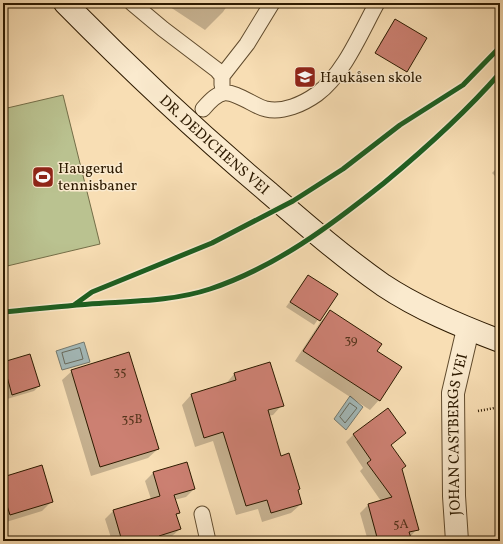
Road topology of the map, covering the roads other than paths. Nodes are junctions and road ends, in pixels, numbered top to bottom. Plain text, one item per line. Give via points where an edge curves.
1 (65, 3) edge
2 (132, 3) edge
3 (272, 3) edge
4 (377, 3) edge
5 (222, 76) junction
6 (223, 92) junction
7 (203, 109) dead end
8 (468, 329) junction
9 (500, 341) edge
10 (202, 514) dead end
11 (208, 541) edge
12 (457, 541) edge

1 - 8 street, DR. DEDICHENS VEI via 220,152 353,262 384,285
2 - 5 lane
3 - 5 lane via 247,44
4 - 6 lane via 355,45 334,76 318,93 302,103 285,109 266,109
5 - 6 lane
6 - 7 lane via 214,96
8 - 9 street, DR. DEDICHENS VEI
8 - 12 street, JOHAN CASTBERGS VEI via 453,393
10 - 11 lane

